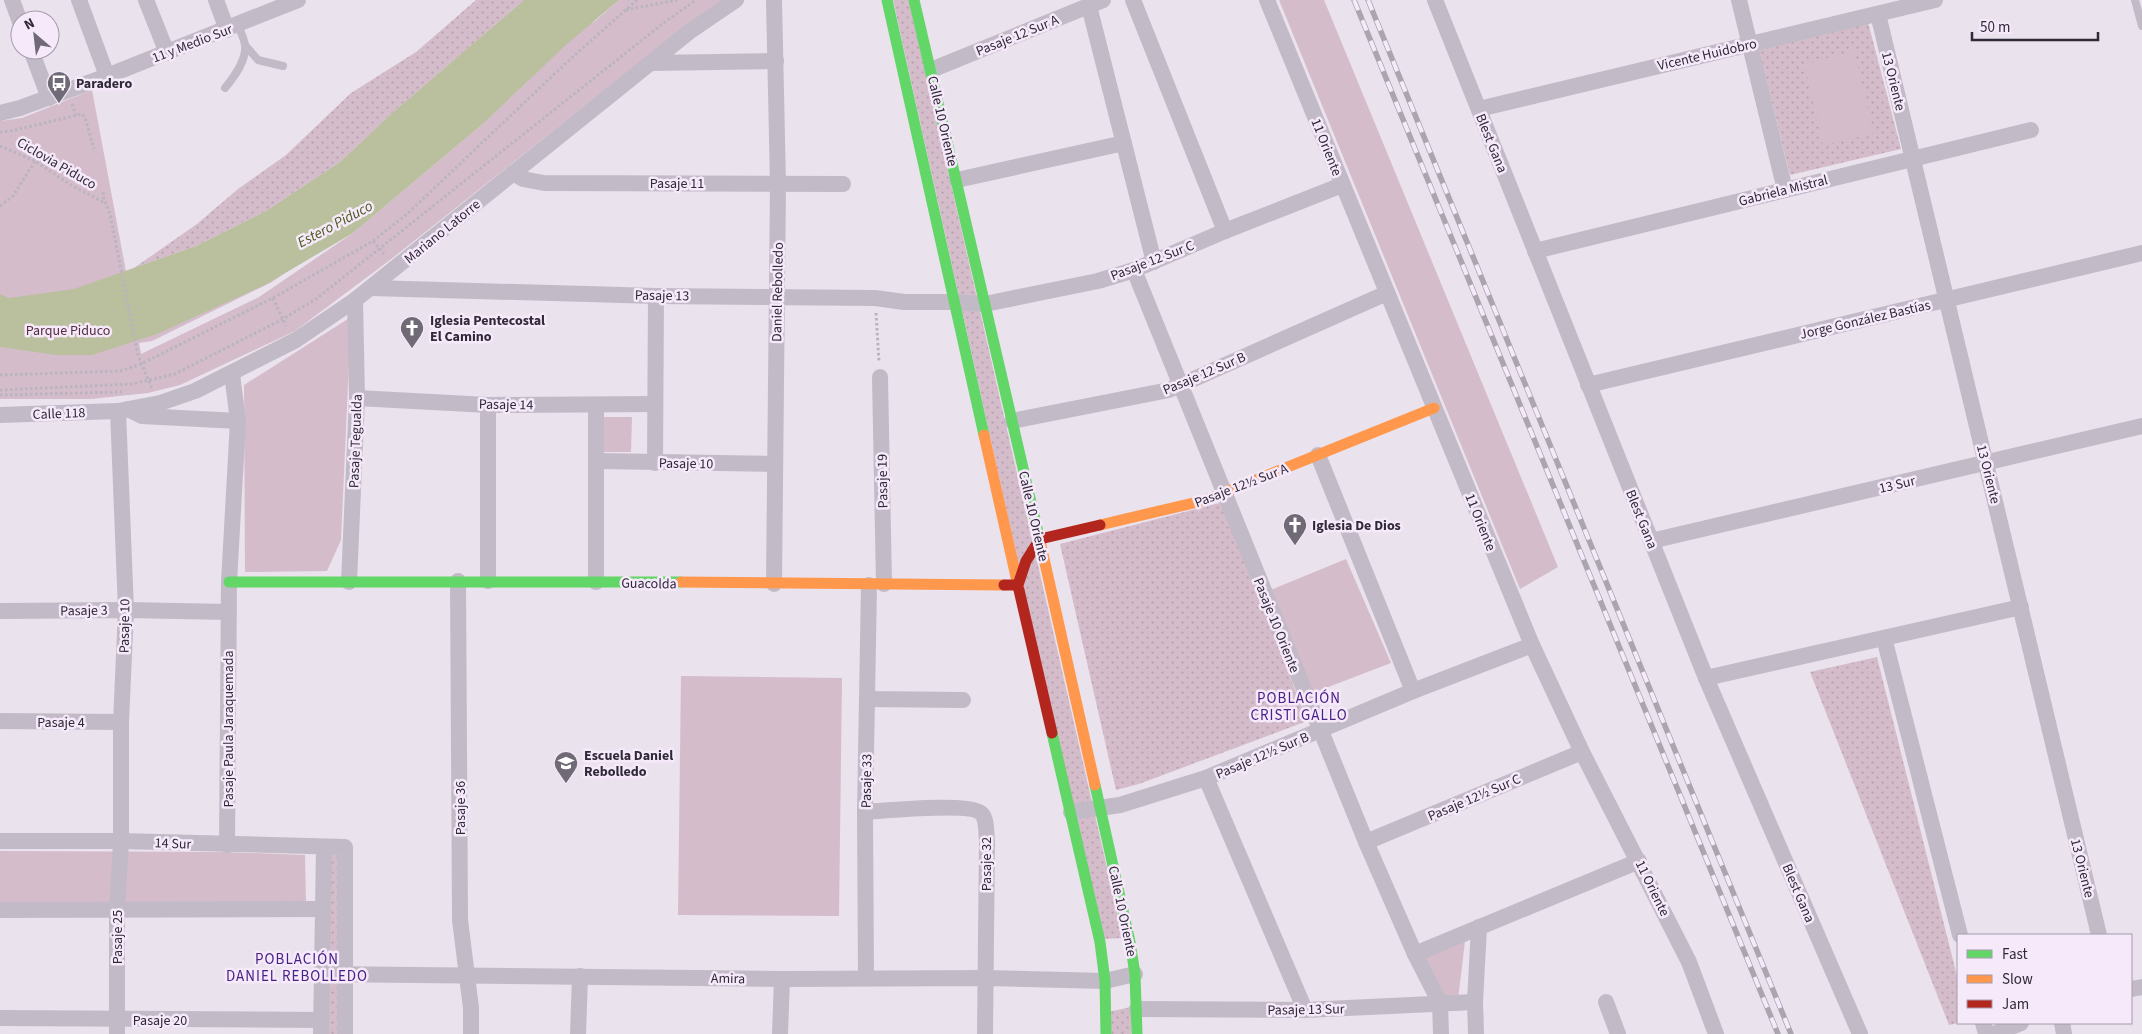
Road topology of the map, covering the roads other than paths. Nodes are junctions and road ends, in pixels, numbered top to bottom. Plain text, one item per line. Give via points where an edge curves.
1 (79, 0) edge
2 (146, 0) edge
3 (216, 0) edge
4 (298, 0) edge
5 (736, 0) edge
6 (774, 0) edge
7 (887, 0) edge
8 (914, 0) edge
9 (1133, 0) edge
10 (1267, 0) edge
11 (1435, 0) edge
12 (1739, 0) edge
13 (1935, 0) edge
14 (2135, 0) edge
15 (1096, 3) edge
16 (1878, 14) junction
17 (2142, 26) edge
18 (232, 28) junction
19 (1750, 44) junction
20 (245, 45) junction
21 (167, 53) junction
22 (35, 60) edge
23 (776, 61) junction
24 (650, 63) junction
25 (283, 66) dead end
26 (931, 70) junction
27 (107, 76) junction
28 (225, 88) dead end
29 (50, 98) junction
30 (1479, 109) junction
31 (0, 113) edge
32 (2031, 130) dead end
33 (1124, 143) junction
34 (1913, 159) junction
35 (513, 174) junction
36 (957, 180) junction
37 (778, 184) junction
38 (843, 184) dead end
39 (1342, 185) junction
40 (1785, 190) junction
41 (1225, 231) junction
42 (1535, 251) junction
43 (2142, 253) edge
44 (1154, 262) junction
45 (1134, 270) junction
46 (371, 288) junction
47 (1387, 293) junction
48 (777, 295) junction
49 (656, 296) junction
50 (355, 300) junction
51 (1946, 300) junction
52 (953, 302) junction
53 (985, 304) junction
54 (232, 374) junction
55 (880, 377) road end
56 (1182, 384) junction
57 (1588, 384) junction
58 (357, 398) junction
59 (654, 404) junction
60 (488, 405) junction
61 (596, 405) junction
62 (1434, 408) junction
63 (123, 410) junction
64 (0, 415) edge
65 (238, 421) junction
66 (1012, 421) junction
67 (2142, 426) edge
68 (1318, 456) junction
69 (597, 461) junction
70 (655, 463) junction
71 (1986, 463) junction
72 (775, 464) junction
73 (1225, 494) junction
74 (1040, 539) junction
75 (1651, 542) junction
76 (488, 581) junction
77 (229, 582) junction
78 (349, 582) junction
79 (458, 582) junction
80 (596, 582) junction
81 (774, 584) junction
82 (877, 585) junction
83 (1018, 585) junction
84 (2020, 607) junction
85 (126, 610) junction
86 (0, 611) edge
87 (229, 612) junction
88 (1884, 638) junction
89 (1532, 646) junction
90 (1706, 678) junction
91 (1413, 691) junction
92 (866, 700) junction
93 (963, 700) dead end
94 (0, 721) edge
95 (121, 722) junction
96 (1320, 731) junction
97 (1582, 752) junction
98 (1206, 778) junction
99 (1100, 807) junction
100 (865, 812) junction
101 (1070, 812) junction
102 (0, 841) edge
103 (121, 841) junction
104 (1366, 842) junction
105 (227, 845) junction
106 (324, 847) junction
107 (1639, 861) junction
108 (323, 909) junction
109 (0, 910) edge
110 (117, 911) junction
111 (1479, 928) junction
112 (1960, 934) edge
113 (2099, 934) edge
114 (1415, 954) junction
115 (321, 974) junction
116 (1135, 974) junction
117 (345, 975) junction
118 (468, 975) junction
119 (580, 976) junction
120 (866, 978) junction
121 (986, 978) junction
122 (782, 979) junction
123 (1105, 980) junction
124 (1475, 1002) junction
125 (1606, 1002) dead end
126 (1440, 1003) junction
127 (1137, 1009) junction
128 (1305, 1010) junction
129 (0, 1018) edge
130 (2019, 1024) edge
131 (117, 1027) edge
132 (321, 1027) edge
133 (344, 1034) edge
134 (470, 1034) edge
135 (578, 1034) edge
136 (780, 1034) edge
137 (985, 1034) edge
138 (1106, 1034) edge
139 (1137, 1034) edge
140 (1441, 1034) edge
141 (1476, 1034) edge
142 (1618, 1034) edge
143 (1716, 1034) edge
144 (1860, 1034) edge
145 (1994, 1034) edge

1 - 27 street
2 - 21 street
3 - 18 street
4 - 18 street, 11 y Medio Sur
5 - 24 street, Mariano Latorre
6 - 23 street, Daniel Rebolledo
7 - 52 main road, Calle 10 Oriente
8 - 26 main road, Calle 10 Oriente
9 - 41 street
10 - 39 street, 11 Oriente
11 - 30 street, Blest Gana
12 - 19 street
13 - 16 street, Vicente Huidobro
14 - 17 lane
15 - 26 street, Pasaje 12 Sur A
15 - 33 street
16 - 19 street, Vicente Huidobro
16 - 34 street, 13 Oriente
18 - 20 lane
18 - 21 street, 11 y Medio Sur
19 - 30 street, Vicente Huidobro
19 - 40 street
20 - 25 lane via 258,60
20 - 28 lane via 240,65
21 - 27 street, 11 y Medio Sur
22 - 29 street
23 - 24 street
23 - 37 street, Daniel Rebolledo
24 - 35 street, Mariano Latorre
26 - 36 main road, Calle 10 Oriente
27 - 29 street, 11 y Medio Sur
29 - 31 street, 11 y Medio Sur
30 - 42 street, Blest Gana
32 - 34 street, Gabriela Mistral
33 - 36 street
33 - 44 street
34 - 40 street, Gabriela Mistral
34 - 51 street, 13 Oriente
35 - 37 street, Pasaje 11 via 544,183
35 - 46 street, Mariano Latorre
36 - 53 main road, Calle 10 Oriente
37 - 38 street, Pasaje 11
37 - 48 street, Daniel Rebolledo
39 - 41 street, Pasaje 12 Sur C
39 - 47 street, 11 Oriente
40 - 42 street, Gabriela Mistral
41 - 44 street, Pasaje 12 Sur C
42 - 57 street, Blest Gana
43 - 51 street, Jorge González Bastías
44 - 45 street, Pasaje 12 Sur C
45 - 53 street, Pasaje 12 Sur C via 1098,281
45 - 56 street, Pasaje 10 Oriente
46 - 49 street, Pasaje 13
46 - 50 street, Mariano Latorre
47 - 56 street, Pasaje 12 Sur B
47 - 62 street, 11 Oriente
48 - 49 street, Pasaje 13
48 - 52 street, Pasaje 13
48 - 72 street, Daniel Rebolledo
49 - 59 street
50 - 54 street, Mariano Latorre via 296,340
50 - 58 street, Pasaje Tegualda
51 - 57 street, Jorge González Bastías
51 - 71 street, 13 Oriente
52 - 53 street, Pasaje 12 Sur C
52 - 83 main road, Calle 10 Oriente
53 - 66 main road, Calle 10 Oriente
54 - 63 street, Mariano Latorre via 160,403
54 - 65 street
55 - 82 street, Pasaje 19
56 - 66 street, Pasaje 12 Sur B via 1156,393
56 - 73 street, Pasaje 10 Oriente
57 - 75 street, Blest Gana
58 - 60 street, Pasaje 14
58 - 78 street, Pasaje Tegualda
59 - 61 street, Pasaje 14
59 - 70 street
60 - 61 street, Pasaje 14
60 - 76 street
61 - 69 street
62 - 68 main road, Pasaje 12½ Sur A
62 - 89 street, 11 Oriente
63 - 64 street, Calle 118
63 - 65 street, Calle 118 via 142,416
63 - 85 street, Pasaje 10
65 - 77 street
66 - 74 main road, Calle 10 Oriente
67 - 71 street, 13 Sur
68 - 73 main road, Pasaje 12½ Sur A
68 - 91 street
69 - 70 street, Pasaje 10
69 - 80 street
70 - 72 street, Pasaje 10
71 - 75 street, 13 Sur
71 - 84 street, 13 Oriente
72 - 81 street, Daniel Rebolledo
73 - 74 main road, Pasaje 12½ Sur A
73 - 96 street, Pasaje 10 Oriente
74 - 83 main road via 1021,568
74 - 99 main road, Calle 10 Oriente
75 - 90 street, Blest Gana
76 - 79 main road, Guacolda
76 - 80 main road, Guacolda
77 - 78 main road, Guacolda
77 - 87 street
78 - 79 main road, Guacolda
79 - 118 street, Pasaje 36 via 460,920
80 - 81 main road, Guacolda
81 - 82 main road, Guacolda
82 - 83 main road, Guacolda
82 - 92 street, Pasaje 33
83 - 101 main road, Calle 10 Oriente
84 - 88 street
84 - 113 street, 13 Oriente
85 - 86 street, Pasaje 3
85 - 87 street, Pasaje 3
85 - 95 street, Pasaje 10
87 - 105 street, Pasaje Paula Jaraquemada
88 - 90 street
88 - 112 street
89 - 91 street, Pasaje 12½ Sur B
89 - 97 street, 11 Oriente
90 - 144 street, Blest Gana
91 - 96 street, Pasaje 12½ Sur B
92 - 93 street
92 - 100 street, Pasaje 33
94 - 95 street, Pasaje 4
95 - 103 street, Pasaje 10
96 - 98 street, Pasaje 12½ Sur B
96 - 104 street, Pasaje 10 Oriente
97 - 104 street, Pasaje 12½ Sur C
97 - 107 street, 11 Oriente
98 - 99 street, Pasaje 12½ Sur B via 1120,805
98 - 128 street
99 - 101 street, Pasaje 12½ Sur B
99 - 116 main road, Calle 10 Oriente
100 - 120 street, Pasaje 33
100 - 121 street, Pasaje 32 via 947,808 982,813 987,841
101 - 123 main road, Calle 10 Oriente via 1100,942
102 - 103 street, 14 Sur
103 - 105 street, 14 Sur
103 - 110 street, Pasaje 25
104 - 114 street, Pasaje 10 Oriente
105 - 106 street, 14 Sur
106 - 108 street
106 - 117 street, 14 Sur via 345,847
107 - 111 street
107 - 143 street, 11 Oriente via 1689,962
108 - 110 street
108 - 115 street
109 - 110 street
110 - 131 street, Pasaje 25
111 - 114 street
111 - 124 street
114 - 126 street, Pasaje 10 Oriente
115 - 117 street, Amira
115 - 132 street
116 - 123 street, Amira
116 - 127 main road, Calle 10 Oriente
117 - 118 street, Amira
117 - 133 street
118 - 119 street, Amira
118 - 134 street, Pasaje 36
119 - 122 street, Amira
119 - 135 street
120 - 121 street, Amira
120 - 122 street, Amira
121 - 123 street, Amira
121 - 137 street, Pasaje 32
122 - 136 street
123 - 138 main road, Calle 10 Oriente
124 - 126 street, Pasaje 13 Sur
124 - 141 street
125 - 142 street
126 - 128 street, Pasaje 13 Sur
126 - 140 street, Pasaje 10 Oriente
127 - 128 street, Pasaje 13 Sur
127 - 139 main road, Calle 10 Oriente
129 - 131 street, Pasaje 20
130 - 145 street
131 - 132 street, Pasaje 20

